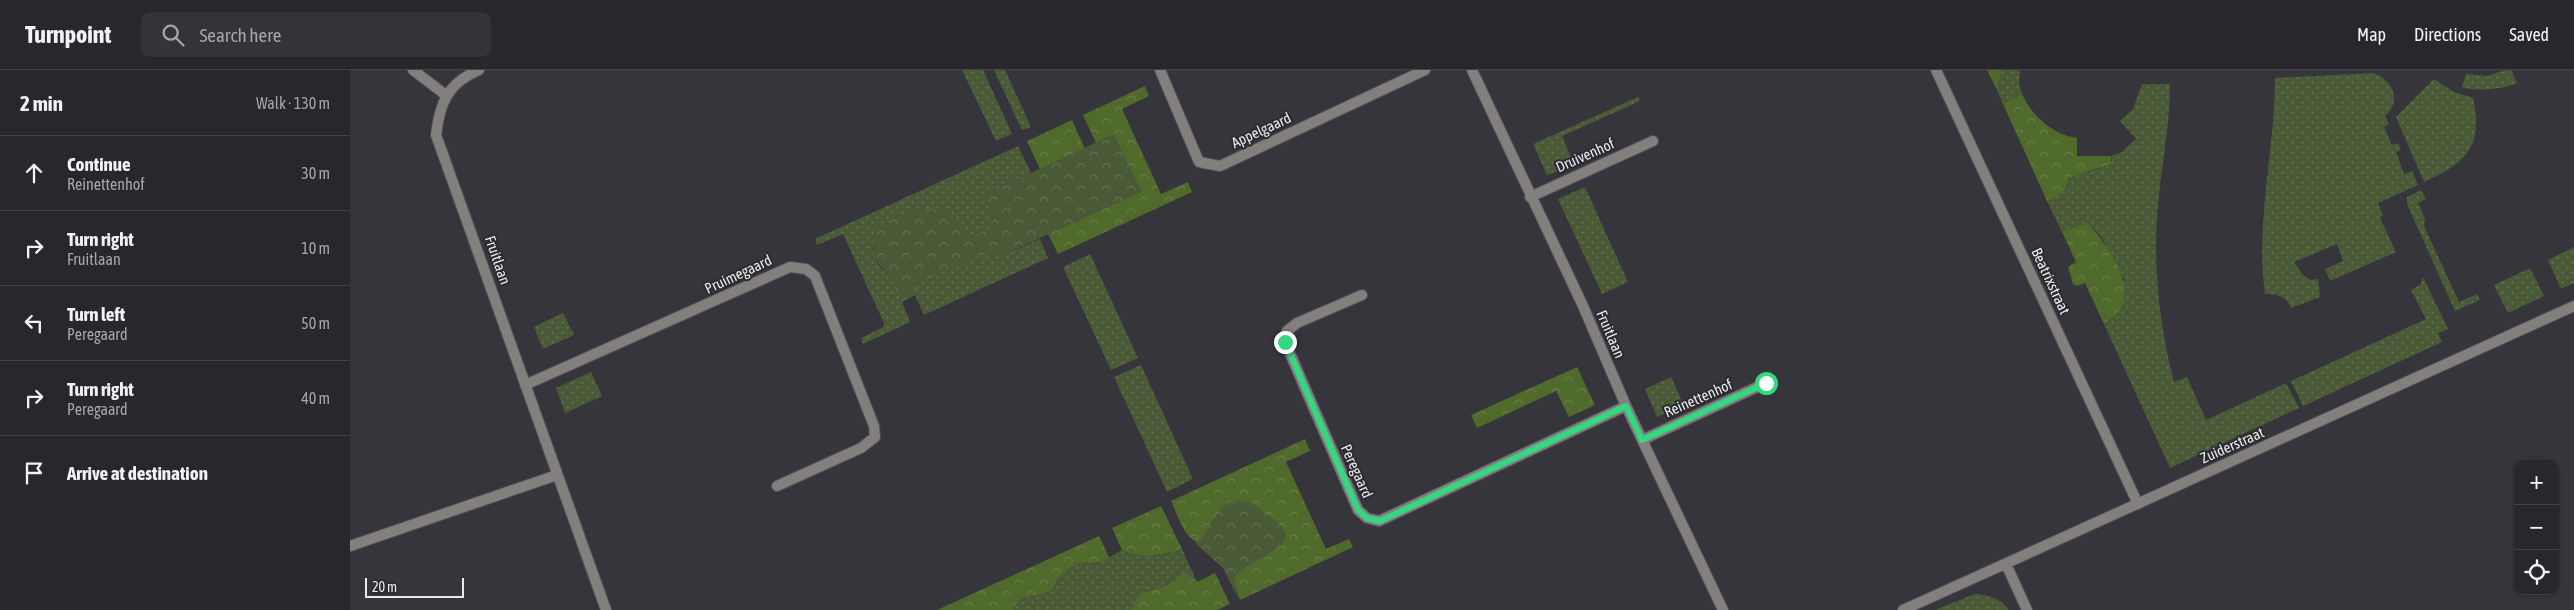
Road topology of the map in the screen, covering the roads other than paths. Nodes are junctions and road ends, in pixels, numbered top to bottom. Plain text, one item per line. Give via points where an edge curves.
1 (413, 70) edge
2 (479, 70) edge
3 (1160, 70) edge
4 (1426, 70) edge
5 (1472, 70) edge
6 (1936, 70) edge
7 (447, 96) junction
8 (1653, 141) dead end
9 (1530, 196) junction
10 (1362, 295) dead end
11 (2574, 306) edge
12 (1766, 383) dead end
13 (525, 385) junction
14 (1626, 406) junction
15 (1642, 440) junction
16 (557, 475) junction
17 (777, 486) dead end
18 (2138, 504) junction
19 (350, 546) edge
20 (2006, 564) junction
21 (606, 610) edge
22 (1723, 610) edge
23 (1903, 610) edge
24 (2027, 610) edge

1 - 7 street
2 - 7 street, Fruitlaan via 463,77
3 - 4 street, Appelgaard via 1199,162 1220,166
5 - 9 street, Fruitlaan
6 - 18 street, Beatrixstraat
7 - 13 street, Fruitlaan via 438,117 436,135
8 - 9 street, Druivenhof
9 - 14 street, Fruitlaan
10 - 14 street, Peregaard via 1297,323 1287,331 1285,342 1358,510 1367,518 1380,521
11 - 18 street, Zuiderstraat
12 - 15 street, Reinettenhof
13 - 16 street, Fruitlaan
13 - 17 street, Pruimegaard via 790,267 806,269 815,276 844,346 874,426 875,437 861,448
14 - 15 street, Fruitlaan
15 - 22 street, Fruitlaan
16 - 19 street
16 - 21 street, Fruitlaan
18 - 20 street, Zuiderstraat
20 - 23 street, Zuiderstraat
20 - 24 street

